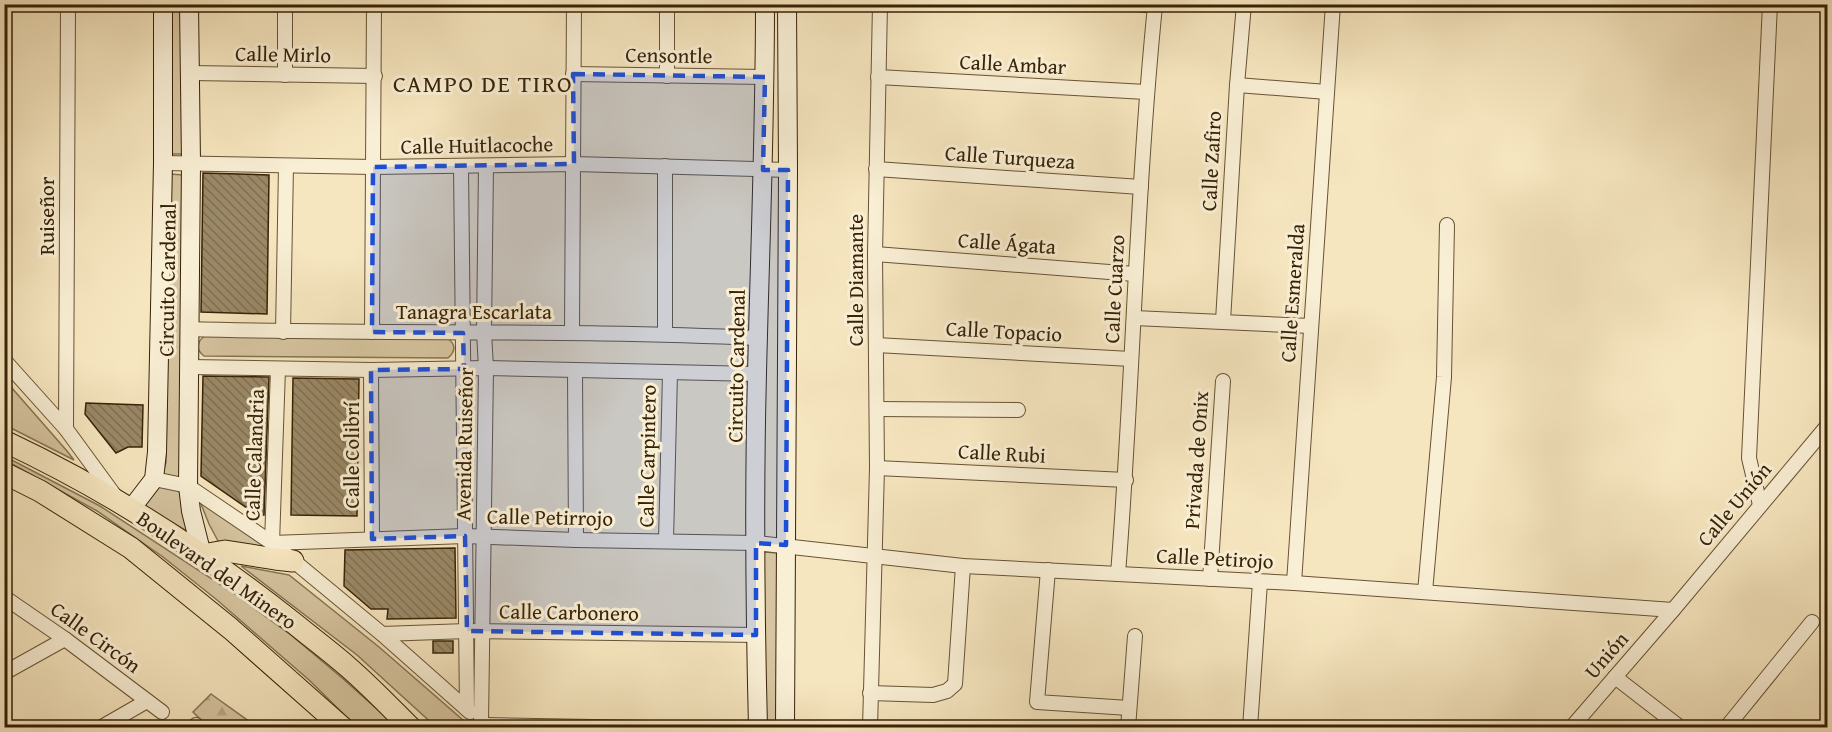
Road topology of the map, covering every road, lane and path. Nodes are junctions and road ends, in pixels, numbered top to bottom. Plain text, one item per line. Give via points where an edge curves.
1 (68, 4) edge
2 (163, 4) edge
3 (189, 4) edge
4 (285, 4) edge
5 (374, 4) edge
6 (574, 4) edge
7 (668, 4) edge
8 (765, 4) edge
9 (788, 4) edge
10 (880, 4) edge
11 (1136, 4) edge
12 (1244, 4) edge
13 (1333, 4) edge
14 (1770, 4) edge
15 (1155, 6) edge
16 (190, 73) junction
17 (573, 74) junction
18 (285, 75) junction
19 (375, 76) junction
20 (666, 76) junction
21 (765, 77) junction
22 (878, 77) junction
23 (1237, 85) junction
24 (1146, 92) junction
25 (1327, 92) junction
26 (163, 163) junction
27 (191, 163) junction
28 (574, 164) junction
29 (286, 166) junction
30 (486, 166) junction
31 (665, 166) junction
32 (373, 167) junction
33 (460, 167) junction
34 (876, 169) junction
35 (763, 170) junction
36 (788, 170) junction
37 (1141, 187) junction
38 (1447, 225) dead end
39 (875, 254) junction
40 (1135, 274) junction
41 (1134, 318) junction
42 (1223, 321) junction
43 (1311, 326) junction
44 (189, 329) junction
45 (282, 332) junction
46 (372, 332) junction
47 (484, 332) junction
48 (572, 332) junction
49 (463, 333) junction
50 (665, 333) junction
51 (758, 338) junction
52 (876, 345) junction
53 (1131, 359) junction
54 (4, 360) edge
55 (189, 367) junction
56 (278, 369) junction
57 (464, 369) junction
58 (486, 369) junction
59 (371, 370) junction
60 (575, 370) junction
61 (670, 373) junction
62 (757, 374) junction
63 (1223, 381) dead end
64 (877, 409) junction
65 (1018, 410) dead end
66 (1827, 425) edge
67 (66, 429) junction
68 (4, 441) edge
69 (877, 468) junction
70 (4, 473) edge
71 (154, 479) junction
72 (1126, 480) junction
73 (188, 486) junction
74 (1760, 505) junction
75 (125, 506) junction
76 (465, 536) junction
77 (483, 537) junction
78 (372, 539) junction
79 (576, 540) junction
80 (666, 541) junction
81 (272, 543) junction
82 (756, 543) junction
83 (786, 545) junction
84 (202, 555) junction
85 (874, 556) junction
86 (293, 561) junction
87 (963, 566) junction
88 (1048, 570) junction
89 (1118, 574) junction
90 (1209, 579) junction
91 (1260, 582) junction
92 (1294, 583) junction
93 (1425, 592) junction
94 (4, 597) edge
95 (1673, 609) junction
96 (1812, 622) dead end
97 (467, 631) junction
98 (483, 632) junction
99 (382, 634) junction
100 (756, 634) junction
101 (1135, 636) dead end
102 (65, 639) junction
103 (4, 673) edge
104 (1615, 677) junction
105 (870, 693) junction
106 (147, 701) junction
107 (1129, 708) junction
108 (467, 709) junction
109 (162, 712) dead end
110 (485, 725) edge
111 (100, 728) edge
112 (343, 728) edge
113 (411, 728) edge
114 (650, 728) edge
115 (758, 728) edge
116 (785, 728) edge
117 (870, 728) edge
118 (1128, 728) edge
119 (1250, 728) edge
120 (1572, 728) edge
121 (1681, 728) edge
122 (1726, 728) edge

1 - 67 street, Ruiseñor
2 - 26 street, Circuito Cardenal
3 - 16 street, Circuito Cardenal
4 - 18 street
5 - 19 street
6 - 17 street
7 - 20 street
8 - 21 street, Circuito Cardenal
9 - 36 street
10 - 22 street, Calle Diamante
11 - 15 street
12 - 23 street, Calle Zafiro
13 - 25 street, Calle Esmeralda
14 - 74 street via 1749,459
15 - 24 street, Calle Cuarzo
16 - 18 street, Calle Mirlo
16 - 27 street, Circuito Cardenal
17 - 20 street, Censontle
17 - 28 street
18 - 19 street, Calle Mirlo
19 - 32 street
20 - 21 street, Censontle
21 - 35 street, Circuito Cardenal
22 - 24 street, Calle Ambar
22 - 34 street, Calle Diamante
23 - 25 street
23 - 42 street, Calle Zafiro
24 - 37 street, Calle Cuarzo
25 - 43 street, Calle Esmeralda
26 - 27 street, Calle Huitlacoche
26 - 71 street, Circuito Cardenal
27 - 29 street, Calle Huitlacoche
27 - 44 street, Circuito Cardenal
28 - 30 street, Calle Huitlacoche
28 - 31 street, Calle Huitlacoche
28 - 48 street
29 - 32 street, Calle Huitlacoche
29 - 45 street
30 - 33 street, Calle Huitlacoche
30 - 47 street, Avenida Ruiseñor
31 - 35 street, Calle Huitlacoche
31 - 50 street
32 - 33 street, Calle Huitlacoche
32 - 46 street
33 - 49 street, Avenida Ruiseñor
34 - 37 street, Calle Turqueza
34 - 39 street, Calle Diamante
35 - 36 street, Calle Huitlacoche
35 - 51 street, Circuito Cardenal
36 - 83 street
37 - 40 street, Calle Cuarzo
38 - 93 street via 1444,377
39 - 40 street, Calle Ágata
39 - 52 street, Calle Diamante
40 - 41 street, Calle Cuarzo
41 - 42 street
41 - 53 street, Calle Cuarzo
42 - 43 street
43 - 92 street, Calle Esmeralda
44 - 45 street, Tanagra Escarlata
44 - 55 street, Circuito Cardenal
45 - 46 street, Tanagra Escarlata
46 - 49 street, Tanagra Escarlata
47 - 48 street, Tanagra Escarlata
47 - 49 street, Tanagra Escarlata
47 - 58 street, Avenida Ruiseñor
48 - 50 street, Tanagra Escarlata
49 - 57 street, Avenida Ruiseñor
50 - 51 street, Tanagra Escarlata
51 - 62 street, Circuito Cardenal
52 - 53 street, Calle Topacio
52 - 64 street, Calle Diamante
53 - 72 street, Calle Cuarzo
54 - 67 street
55 - 56 street
55 - 73 street, Circuito Cardenal
56 - 59 street
56 - 81 street, Calle Calandria
57 - 58 street
57 - 59 street
57 - 76 street, Avenida Ruiseñor
58 - 60 street
58 - 77 street, Avenida Ruiseñor
59 - 78 street, Calle Colibrí
60 - 61 street
60 - 79 street
61 - 62 street
61 - 80 street, Calle Carpintero
62 - 82 street, Circuito Cardenal
63 - 90 street, Privada de Onix
64 - 65 street
64 - 69 street, Calle Diamante
66 - 74 street, Calle Unión
67 - 75 street
68 - 75 main road, Boulevard del Minero
69 - 72 street, Calle Rubi
69 - 85 street, Calle Diamante
70 - 112 main road, Boulevard del Minero via 131,548
71 - 73 street
71 - 75 street
72 - 89 street, Calle Cuarzo
73 - 81 street
73 - 84 street, Circuito Cardenal
74 - 95 street, Calle Unión
75 - 84 main road, Boulevard del Minero
76 - 77 street, Calle Petirrojo
76 - 78 street, Calle Petirrojo
76 - 97 street, Avenida Ruiseñor
77 - 79 street, Calle Petirrojo
77 - 98 street, Avenida Ruiseñor
78 - 81 street, Calle Petirrojo
79 - 80 street, Calle Petirrojo
80 - 82 street, Calle Petirrojo
81 - 86 street
82 - 83 street, Calle Petirojo
82 - 100 street, Circuito Cardenal
83 - 85 street, Calle Petirojo
83 - 116 street
84 - 86 main road via 225,551
84 - 113 main road, Boulevard del Minero via 347,666
85 - 87 street, Calle Petirojo
85 - 105 street, Calle Diamante
86 - 99 street
87 - 88 street, Calle Petirojo
87 - 105 street via 955,684 933,695
88 - 89 street, Calle Petirojo
88 - 107 street via 1037,702
89 - 90 street, Calle Petirojo
90 - 91 street, Calle Petirojo
91 - 92 street, Calle Petirojo
91 - 119 street
92 - 93 street, Calle Petirojo
93 - 95 street, Calle Petirojo
94 - 102 street, Calle Circón
95 - 104 street, Unión
96 - 122 street
97 - 98 street, Calle Carbonero
97 - 99 street, Calle Carbonero
97 - 108 street, Avenida Ruiseñor
98 - 100 street, Calle Carbonero
98 - 110 street, Avenida Ruiseñor
99 - 108 street
100 - 115 street, Circuito Cardenal
101 - 107 street
102 - 103 street
102 - 106 street, Calle Circón
104 - 120 street, Unión
104 - 121 street
105 - 117 street, Calle Diamante
106 - 109 street, Calle Circón
106 - 111 street
107 - 118 street
108 - 110 street
110 - 114 street

